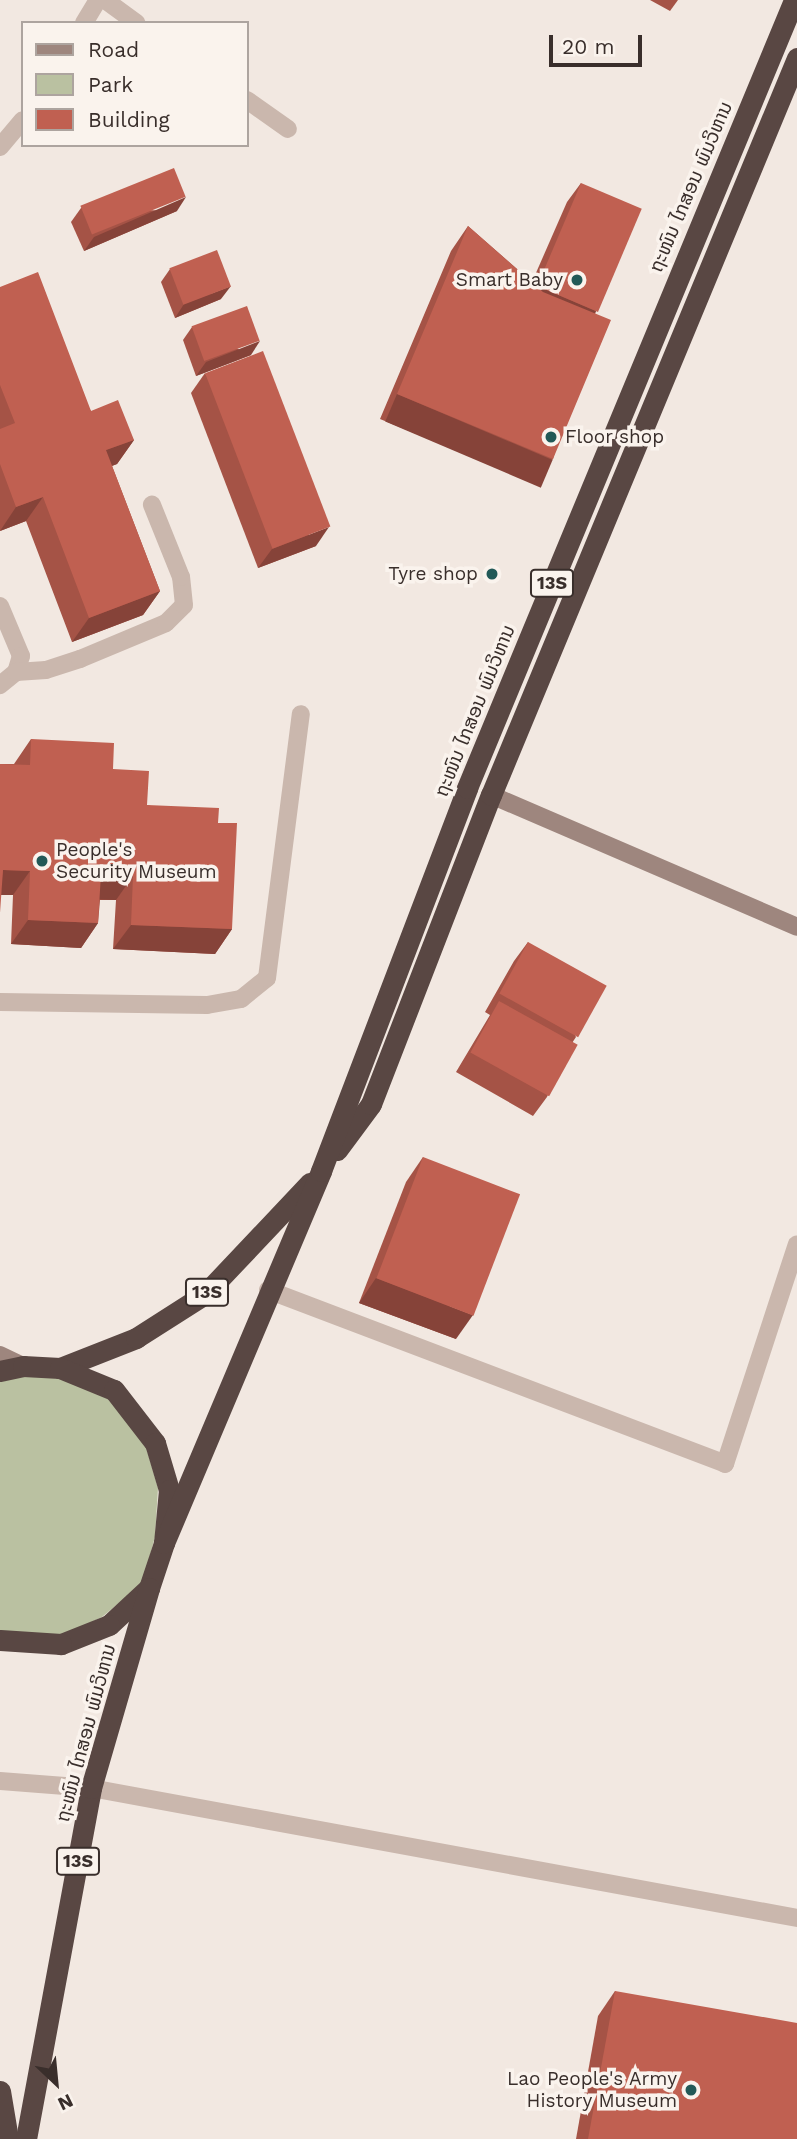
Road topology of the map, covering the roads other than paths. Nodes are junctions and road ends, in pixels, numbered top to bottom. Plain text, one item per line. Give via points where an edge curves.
1 (98, 0) edge
2 (105, 0) edge
3 (794, 0) edge
4 (85, 21) edge
5 (134, 21) edge
6 (797, 58) edge
7 (248, 101) edge
8 (21, 122) edge
9 (288, 129) dead end
10 (0, 147) edge
11 (152, 505) dead end
12 (0, 606) edge
13 (16, 672) junction
14 (0, 685) edge
15 (302, 715) dead end
16 (491, 795) junction
17 (797, 927) edge
18 (0, 1002) edge
19 (321, 1171) junction
20 (797, 1244) edge
21 (268, 1290) junction
22 (0, 1355) edge
23 (23, 1366) junction
24 (60, 1368) junction
25 (0, 1371) edge
26 (164, 1543) junction
27 (149, 1588) junction
28 (0, 1640) edge
29 (0, 1781) edge
30 (91, 1788) junction
31 (797, 1918) edge
32 (0, 2091) edge
33 (8, 2139) edge
34 (26, 2139) edge

1 - 4 street
2 - 5 street
3 - 19 highway, ຖະໜົນ ໄກສອນ ພົມວິຫານ / 13S via 467,788
6 - 16 highway, ຖະໜົນ ໄກສອນ ພົມວິຫານ / 13S
7 - 9 street
8 - 10 street
11 - 13 street via 181,577 184,605 166,623 80,659 46,670
12 - 13 street via 21,656
13 - 14 street
15 - 18 street via 267,978 241,999 207,1005
16 - 17 street
16 - 19 highway, ຖະໜົນ ໄກສອນ ພົມວິຫານ / 13S via 371,1104
19 - 21 highway, ຖະໜົນ ໄກສອນ ພົມວິຫານ / 13S
19 - 24 highway, ຖະໜົນ ໄກສອນ ພົມວິຫານ / 13S via 205,1294 136,1338
20 - 21 street via 725,1464
21 - 26 highway, ຖະໜົນ ໄກສອນ ພົມວິຫານ / 13S via 201,1465
22 - 23 street
23 - 24 highway, 13S
23 - 25 highway, 13S
24 - 26 highway, 13S via 114,1390 155,1443 169,1490
26 - 27 highway, 13S
27 - 28 highway, 13S via 109,1625 61,1644
27 - 30 highway, ຖະໜົນ ໄກສອນ ພົມວິຫານ / 13S
29 - 30 street
30 - 31 street
30 - 34 highway, ຖະໜົນ ໄກສອນ ພົມວິຫານ / 13S
32 - 33 highway

